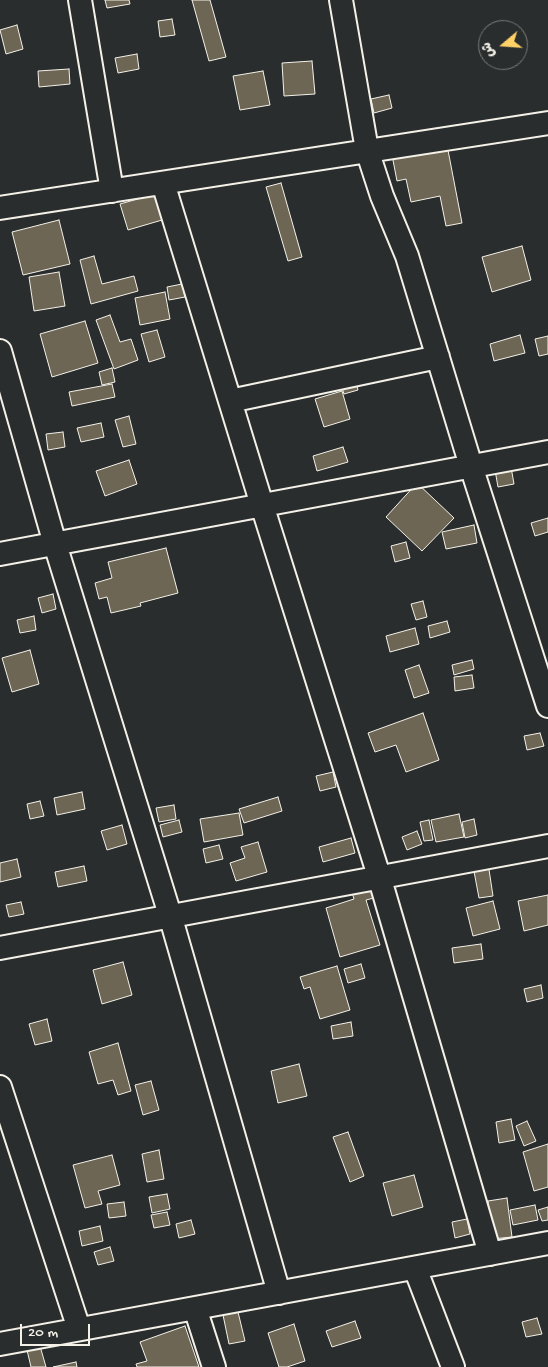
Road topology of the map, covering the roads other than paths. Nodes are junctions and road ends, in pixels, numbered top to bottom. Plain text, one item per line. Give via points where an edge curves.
1 (80, 0) edge
2 (341, 0) edge
3 (548, 123) edge
4 (367, 150) junction
5 (163, 183) junction
6 (112, 191) junction
7 (0, 208) edge
8 (0, 351) edge
9 (438, 357) junction
10 (230, 401) junction
11 (548, 452) edge
12 (471, 466) junction
13 (262, 505) junction
14 (55, 544) junction
15 (0, 554) edge
16 (548, 706) edge
17 (548, 846) edge
18 (379, 876) junction
19 (170, 915) junction
20 (0, 948) edge
21 (0, 1086) edge
22 (548, 1243) edge
23 (490, 1254) junction
24 (415, 1268) junction
25 (279, 1293) junction
26 (195, 1308) junction
27 (79, 1330) junction
28 (0, 1344) edge
29 (214, 1367) edge
30 (453, 1367) edge

1 - 6 street
2 - 4 street
3 - 4 street
4 - 5 street
4 - 9 street via 407,256
5 - 6 street
5 - 10 street
6 - 7 street
8 - 14 street
9 - 10 street
9 - 12 street
10 - 13 street
11 - 12 street
12 - 13 street
12 - 16 street
13 - 14 street
13 - 18 street
14 - 15 street
14 - 19 street
17 - 18 street
18 - 19 street
18 - 23 street
19 - 20 street
19 - 25 street
21 - 27 street
22 - 23 street
23 - 24 street
24 - 25 street
24 - 30 street
25 - 26 street
26 - 27 street
26 - 29 street
27 - 28 street

